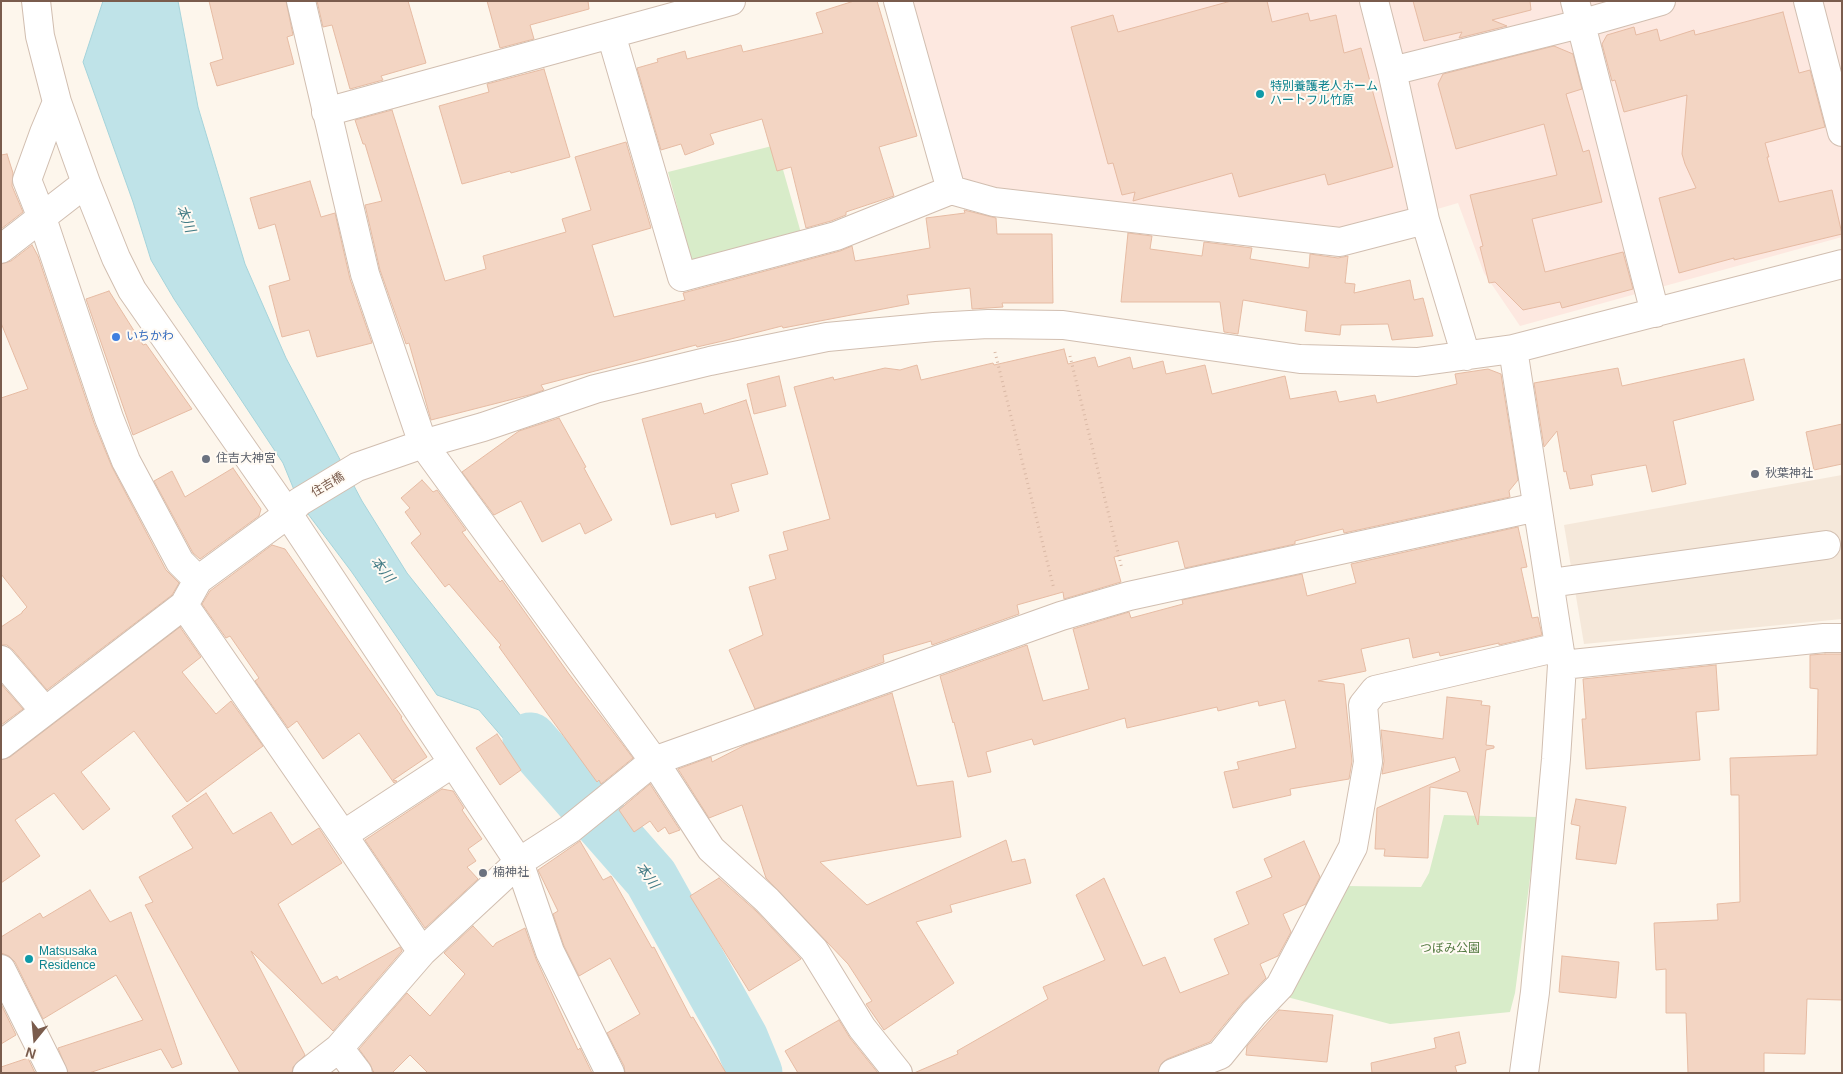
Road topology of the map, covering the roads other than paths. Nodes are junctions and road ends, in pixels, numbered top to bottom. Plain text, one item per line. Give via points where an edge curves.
1 (36, 1) edge
2 (302, 1) edge
3 (731, 1) edge
4 (898, 1) edge
5 (1374, 1) edge
6 (1661, 1) edge
7 (1808, 1) edge
8 (689, 7) edge
9 (1578, 12) edge
10 (611, 34) junction
11 (1392, 71) junction
12 (56, 102) junction
13 (326, 112) junction
14 (1842, 132) edge
15 (86, 183) junction
16 (952, 190) junction
17 (42, 218) junction
18 (1426, 220) junction
19 (1, 248) edge
20 (1842, 264) edge
21 (1655, 313) junction
22 (1513, 349) junction
23 (1466, 356) junction
24 (423, 444) junction
25 (1537, 507) junction
26 (294, 508) junction
27 (1826, 545) dead end
28 (198, 580) junction
29 (1550, 583) junction
30 (184, 606) junction
31 (1842, 638) edge
32 (1560, 656) junction
33 (1, 660) edge
34 (45, 711) junction
35 (1, 745) edge
36 (654, 761) junction
37 (453, 763) junction
38 (343, 834) junction
39 (519, 862) junction
40 (422, 952) junction
41 (1, 970) edge
42 (339, 1048) junction
43 (53, 1073) edge
44 (307, 1073) edge
45 (358, 1073) edge
46 (610, 1073) edge
47 (898, 1073) edge
48 (1173, 1073) edge
49 (1524, 1073) edge

1 - 12 street via 40,36
2 - 13 street
3 - 8 street
4 - 16 street
5 - 11 street
6 - 9 street
7 - 14 street
8 - 10 street
9 - 11 street
9 - 21 street
10 - 13 street
10 - 16 street via 682,277 836,236
11 - 18 street
12 - 15 street
12 - 17 street via 27,180
13 - 24 street via 365,274
15 - 17 street
15 - 26 street via 132,290 218,416
16 - 18 street via 994,202 1340,242
17 - 19 street
17 - 28 street via 126,461 180,562
18 - 23 street
20 - 21 street, 住吉橋
21 - 22 street, 住吉橋
22 - 23 street, 住吉橋
22 - 25 street
23 - 24 street, 住吉橋 via 1417,362 1300,359 1063,325 934,327 828,337 710,361 595,389
24 - 26 street, 住吉橋 via 357,467
24 - 36 street
25 - 29 street
25 - 36 street via 1129,596 1061,616
26 - 28 street, 住吉橋
26 - 37 street
27 - 29 street
28 - 30 street
29 - 32 street
30 - 34 street
30 - 38 street
31 - 32 street
32 - 48 street via 1375,690 1364,705 1368,762 1353,847 1280,986 1220,1055
32 - 49 street via 1556,759 1535,992
33 - 34 street
34 - 35 street
36 - 39 street via 570,829
36 - 47 street via 711,849 767,900 814,950 862,1028
37 - 38 street
37 - 39 street
38 - 40 street
39 - 40 street
39 - 46 street via 550,952
40 - 42 street
41 - 43 street
42 - 44 street
42 - 45 street

